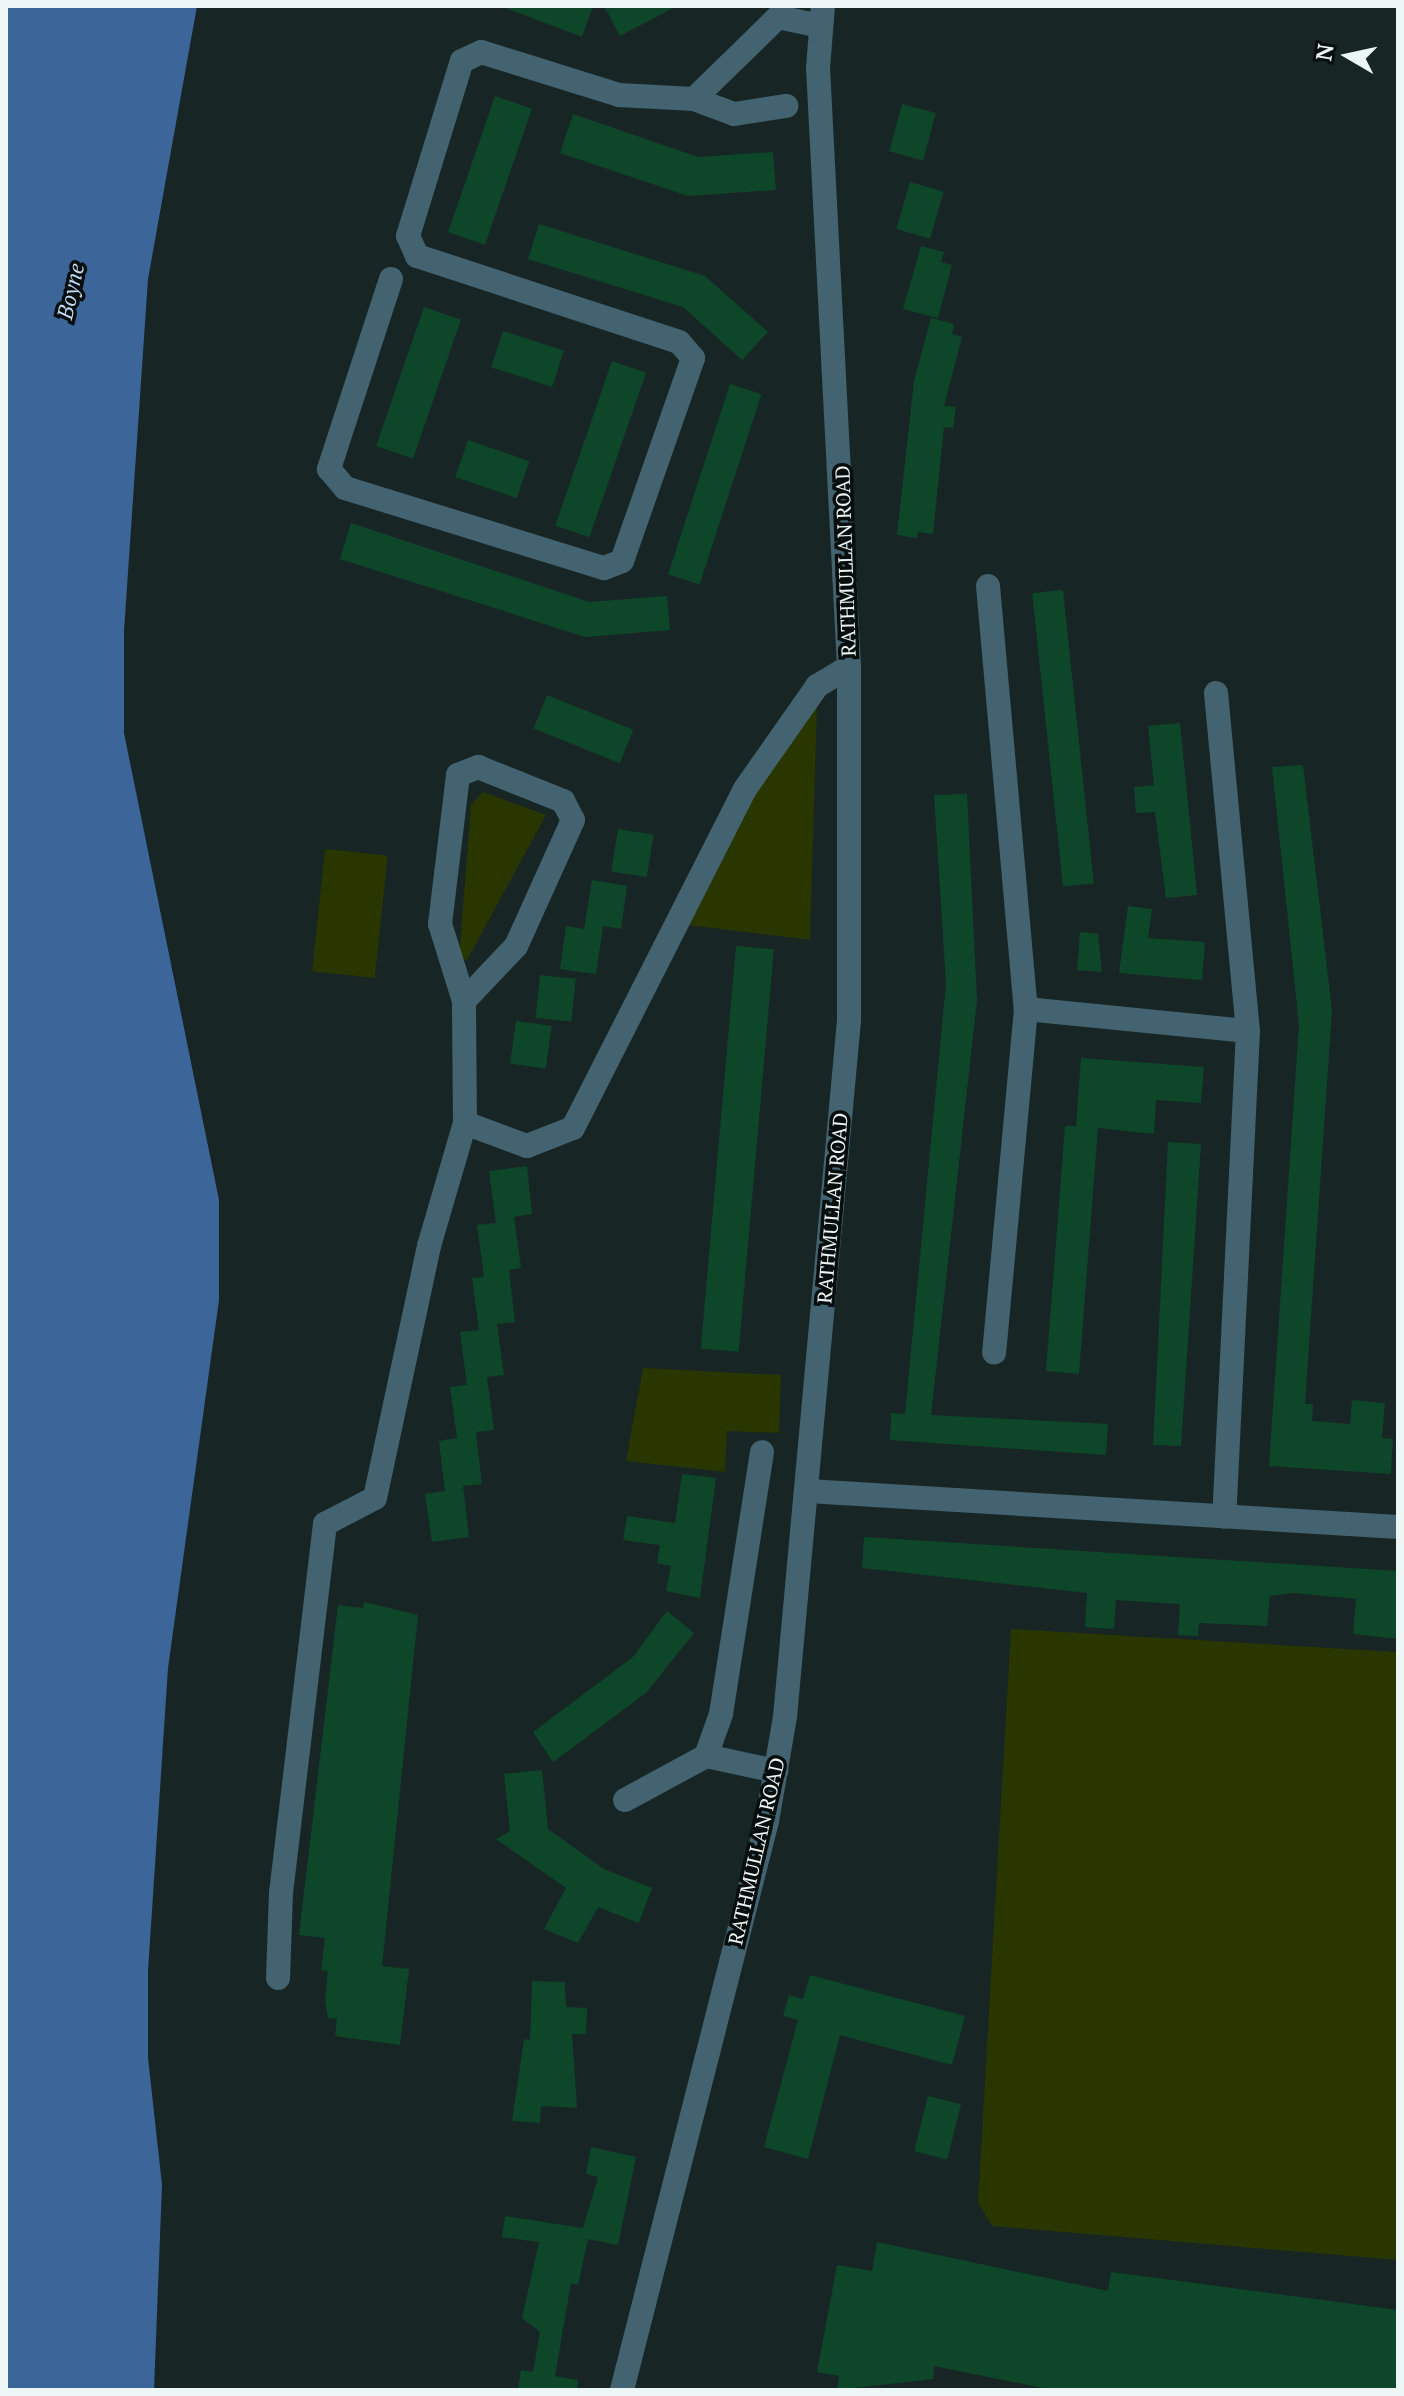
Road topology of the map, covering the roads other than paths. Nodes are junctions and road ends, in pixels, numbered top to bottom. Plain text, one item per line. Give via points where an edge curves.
1 (822, 16) edge
2 (694, 99) junction
3 (786, 106) dead end
4 (391, 279) dead end
5 (988, 586) dead end
6 (849, 667) junction
7 (1216, 693) dead end
8 (464, 1001) junction
9 (1026, 1009) junction
10 (1248, 1031) junction
11 (465, 1123) junction
12 (994, 1353) dead end
13 (762, 1452) dead end
14 (808, 1491) junction
15 (1224, 1516) junction
16 (1398, 1527) edge
17 (706, 1756) junction
18 (776, 1771) junction
19 (625, 1800) dead end
20 (278, 1978) dead end
21 (622, 2390) edge

1 - 2 street via 778,17
1 - 6 street, RATHMULLAN ROAD
2 - 3 street via 734,114
2 - 4 street via 619,95 481,52 462,61 408,236 417,256 679,342 693,358 622,561 604,568 345,488 329,469
5 - 9 street
6 - 11 street via 817,686 745,789 573,1128 527,1146
6 - 14 street, RATHMULLAN ROAD via 849,1021
7 - 10 street
8 - 8 street via 440,924 458,775 478,767 563,801 573,820 516,946
8 - 11 street
9 - 10 street
9 - 12 street
10 - 15 street
11 - 20 street via 429,1246 375,1498 325,1524 281,1893
13 - 17 street via 721,1714
14 - 15 street
14 - 18 street, RATHMULLAN ROAD
15 - 16 street
17 - 18 street
17 - 19 street
18 - 21 street, RATHMULLAN ROAD

